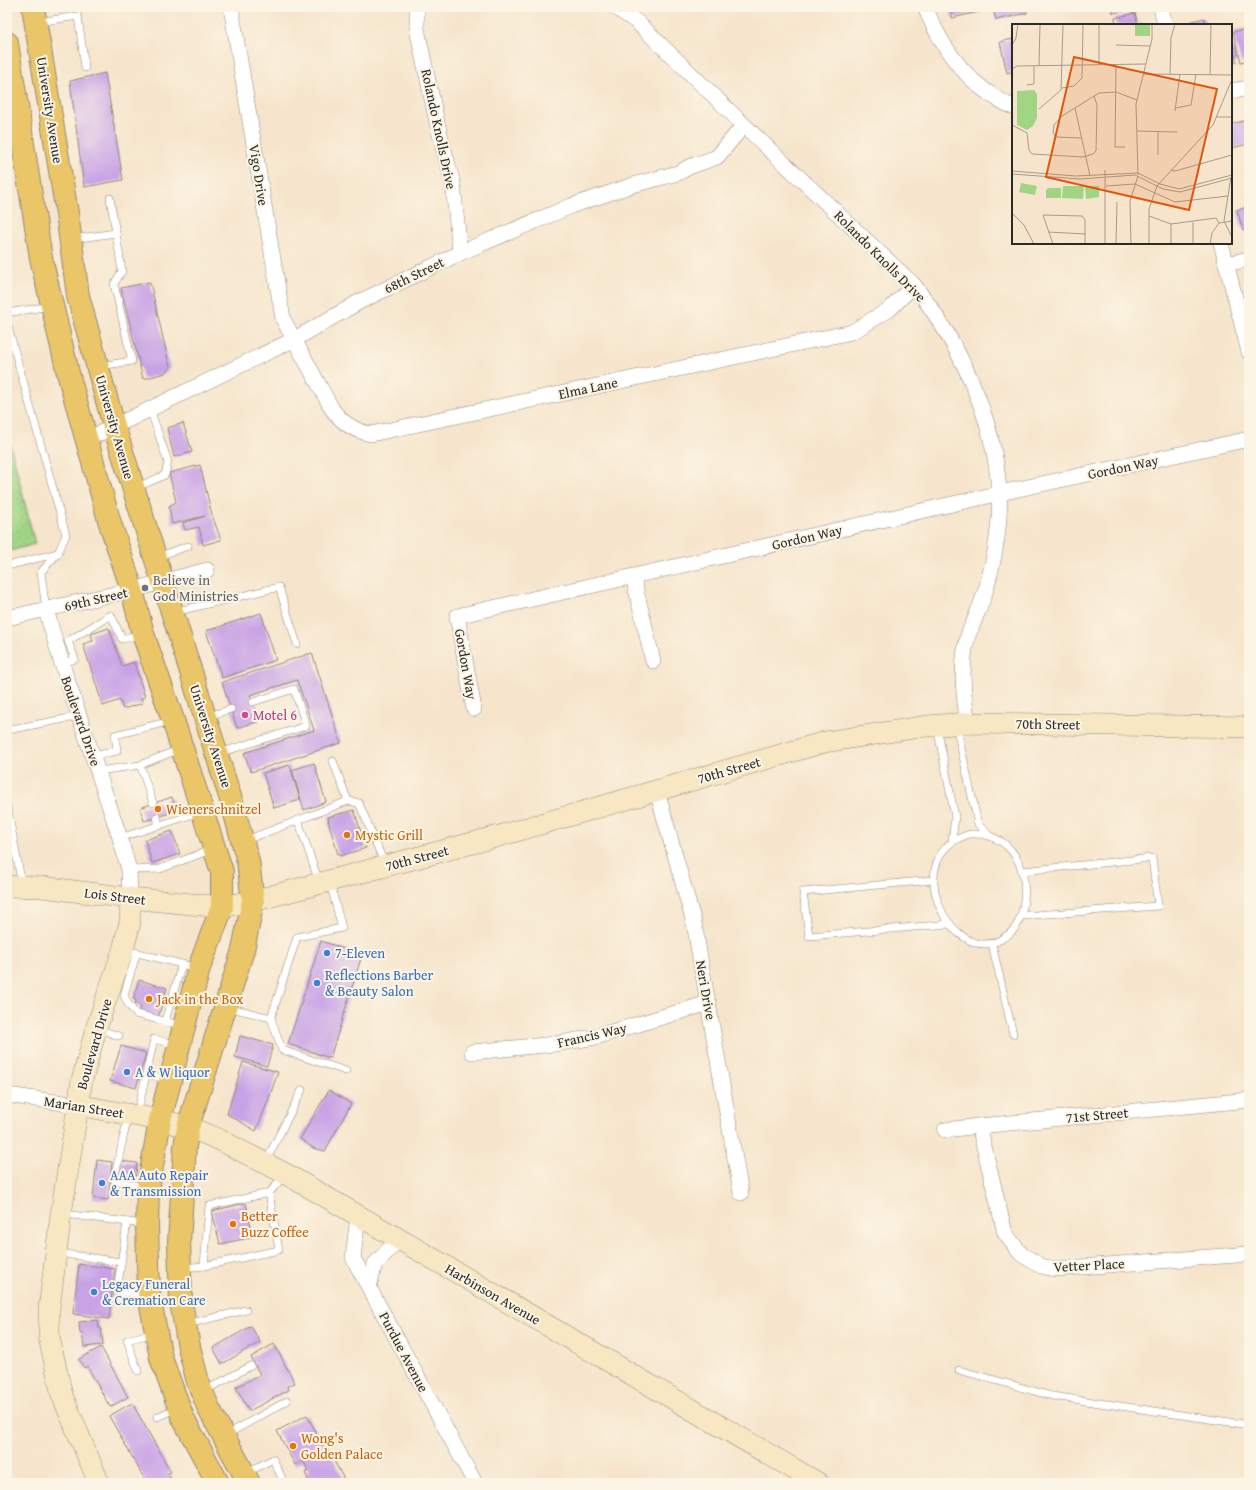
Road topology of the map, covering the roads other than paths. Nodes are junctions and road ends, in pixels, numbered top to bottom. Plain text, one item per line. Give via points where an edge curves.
1 (231, 7) edge
2 (417, 7) edge
3 (615, 7) edge
4 (925, 7) edge
5 (1161, 7) edge
6 (34, 15) edge
7 (1165, 24) edge
8 (7, 43) edge
9 (85, 68) dead end
10 (1249, 88) edge
11 (1232, 92) edge
12 (1012, 106) edge
13 (744, 125) junction
14 (110, 198) dead end
15 (116, 233) junction
16 (70, 240) junction
17 (1221, 244) edge
18 (460, 253) junction
19 (1249, 259) edge
20 (1226, 264) junction
21 (914, 285) junction
22 (52, 306) junction
23 (7, 314) edge
24 (7, 323) edge
25 (295, 339) junction
26 (1249, 352) edge
27 (98, 367) junction
28 (150, 409) junction
29 (114, 426) junction
30 (1249, 439) edge
31 (86, 440) junction
32 (134, 489) junction
33 (1000, 493) junction
34 (188, 546) dead end
35 (58, 553) junction
36 (155, 558) junction
37 (7, 566) edge
38 (206, 570) dead end
39 (633, 577) junction
40 (162, 582) junction
41 (132, 590) junction
42 (46, 610) junction
43 (172, 612) junction
44 (7, 618) edge
45 (143, 634) junction
46 (297, 644) dead end
47 (653, 661) dead end
48 (62, 664) junction
49 (253, 702) dead end
50 (231, 709) dead end
51 (474, 709) dead end
52 (80, 716) junction
53 (205, 717) junction
54 (173, 720) junction
55 (953, 724) junction
56 (7, 730) edge
57 (1248, 731) edge
58 (182, 749) junction
59 (216, 754) junction
60 (93, 756) junction
61 (333, 761) dead end
62 (140, 765) junction
63 (99, 771) junction
64 (657, 791) junction
65 (348, 801) junction
66 (152, 803) dead end
67 (7, 806) edge
68 (202, 811) junction
69 (157, 817) dead end
70 (298, 820) junction
71 (160, 826) junction
72 (989, 836) junction
73 (120, 838) junction
74 (952, 841) junction
75 (242, 842) junction
76 (214, 849) junction
77 (385, 866) junction
78 (129, 870) junction
79 (1022, 871) junction
80 (933, 880) junction
81 (324, 882) junction
82 (15, 886) edge
83 (130, 898) junction
84 (253, 901) junction
85 (222, 907) junction
86 (1021, 916) junction
87 (950, 924) junction
88 (992, 944) junction
89 (130, 951) junction
90 (191, 966) junction
91 (708, 1003) junction
92 (226, 1006) junction
93 (271, 1018) junction
94 (96, 1029) junction
95 (176, 1031) junction
96 (1013, 1034) dead end
97 (119, 1036) dead end
98 (472, 1052) dead end
99 (346, 1071) dead end
100 (146, 1074) junction
101 (170, 1080) junction
102 (302, 1090) dead end
103 (7, 1095) edge
104 (1249, 1100) edge
105 (77, 1105) junction
106 (132, 1115) junction
107 (160, 1120) junction
108 (979, 1126) junction
109 (188, 1127) junction
110 (945, 1130) dead end
111 (265, 1163) junction
112 (286, 1174) junction
113 (148, 1189) junction
114 (269, 1193) junction
115 (740, 1193) dead end
116 (61, 1214) junction
117 (358, 1216) junction
118 (137, 1223) junction
119 (399, 1239) junction
120 (56, 1253) junction
121 (1249, 1254) edge
122 (121, 1262) junction
123 (204, 1266) junction
124 (180, 1268) junction
125 (369, 1287) junction
126 (149, 1295) junction
127 (246, 1310) dead end
128 (185, 1325) junction
129 (156, 1332) junction
130 (250, 1366) dead end
131 (959, 1370) dead end
132 (138, 1371) dead end
133 (202, 1392) junction
134 (287, 1401) dead end
135 (178, 1407) junction
136 (157, 1417) dead end
137 (1249, 1423) edge
138 (224, 1436) junction
139 (247, 1478) edge
140 (99, 1483) edge
141 (218, 1483) edge
142 (284, 1483) edge
143 (475, 1483) edge
144 (818, 1483) edge

1 - 25 street, Vigo Drive via 283,320
2 - 18 street, Rolando Knolls Drive via 416,29 453,184
3 - 13 street, Rolando Knolls Drive via 637,22
4 - 12 street via 951,57 977,84
5 - 7 street
6 - 9 lane via 78,16
6 - 16 main road, University Avenue
8 - 22 main road via 41,258
10 - 11 street
13 - 18 street, 68th Street via 716,157 678,173 571,206
13 - 21 street, Rolando Knolls Drive
14 - 15 lane
15 - 16 lane
15 - 27 lane via 122,271 114,284 132,361
16 - 27 main road, University Avenue via 78,296
17 - 20 street
18 - 25 street, 68th Street via 359,302
19 - 20 street
20 - 26 street
21 - 25 street, Elma Lane via 890,309 852,332 371,434 356,430 337,416
21 - 33 street, Rolando Knolls Drive via 948,334 976,392 990,439
22 - 23 lane
22 - 31 main road
24 - 35 lane via 66,535
25 - 28 street, 68th Street
27 - 29 main road, University Avenue
28 - 29 street, 68th Street
28 - 32 lane via 168,462 165,476
29 - 31 street, 68th Street
29 - 32 main road, University Avenue
30 - 33 street, Gordon Way
31 - 41 main road
32 - 36 main road, University Avenue
33 - 39 street, Gordon Way
33 - 55 street, Rolando Knolls Drive via 990,574 968,636 963,688
34 - 36 lane
35 - 37 lane
35 - 42 lane via 41,572
36 - 40 main road, University Avenue
38 - 40 street, 69th Street
39 - 47 street
39 - 51 street, Gordon Way via 457,616
40 - 41 street, 69th Street
40 - 43 main road, University Avenue
41 - 42 street, 69th Street
41 - 45 main road
42 - 44 street, 69th Street
42 - 48 street, Boulevard Drive
43 - 46 lane via 279,587
43 - 53 main road, University Avenue
45 - 48 lane via 122,639 111,614 68,641 75,658
45 - 54 main road
48 - 52 street, Boulevard Drive
49 - 59 lane via 294,689 306,726
50 - 53 lane
52 - 56 lane
52 - 60 street, Boulevard Drive
53 - 59 main road, University Avenue
54 - 58 main road
54 - 60 lane via 115,735 117,751
55 - 57 street, 70th Street
55 - 64 street, 70th Street via 826,742
55 - 72 lane via 978,824
55 - 74 lane via 955,817
58 - 62 lane
58 - 68 main road
59 - 75 main road, University Avenue
60 - 63 street, Boulevard Drive
61 - 65 lane
62 - 63 lane
62 - 66 lane
63 - 73 street, Boulevard Drive
64 - 77 street, 70th Street
64 - 91 street, Neri Drive via 694,923
65 - 70 lane
65 - 77 lane via 359,803
67 - 82 lane
68 - 71 lane
68 - 76 main road
69 - 71 lane
70 - 75 lane
70 - 81 lane
71 - 73 lane
72 - 74 lane via 970,834
72 - 79 lane via 1007,845
73 - 78 street, Boulevard Drive
74 - 80 lane via 939,855
75 - 84 main road, University Avenue via 248,861
76 - 78 lane via 160,869
76 - 85 main road via 222,872
77 - 81 street, 70th Street
78 - 83 street, Boulevard Drive
79 - 86 lane via 1025,892
79 - 86 lane via 1152,858 1158,906
80 - 87 lane via 936,898
80 - 87 lane via 803,892 808,936
81 - 84 street, 70th Street
81 - 93 lane via 342,928 297,936
82 - 83 street, Lois Street
83 - 85 street, Lois Street
83 - 89 street, Boulevard Drive
84 - 85 street, 70th Street
84 - 92 main road, University Avenue via 243,950
85 - 90 main road
86 - 88 lane via 1011,933
87 - 88 lane via 966,938
88 - 96 lane
89 - 90 lane
89 - 94 street, Boulevard Drive
89 - 95 lane via 124,995 128,1004 136,1014
90 - 95 main road
91 - 98 street, Francis Way via 595,1037 555,1044
91 - 115 street, Neri Drive
92 - 93 lane
92 - 109 main road, University Avenue
93 - 99 lane via 282,1050
94 - 97 lane
94 - 105 street, Boulevard Drive
95 - 100 lane via 154,1039
95 - 101 main road
100 - 101 lane
100 - 106 lane
101 - 107 main road
102 - 111 lane
103 - 105 street, Marian Street
104 - 108 street, 71st Street
105 - 106 street, Marian Street
105 - 116 street, Boulevard Drive
106 - 107 street, Marian Street
106 - 113 lane via 114,1180
107 - 109 street, Harbinson Avenue
107 - 113 main road
108 - 110 street, 71st Street
108 - 121 street, Vetter Place via 1005,1233 1021,1254 1041,1266 1055,1269
109 - 111 street, Harbinson Avenue
109 - 124 main road, University Avenue
111 - 112 street, Harbinson Avenue
112 - 114 lane
112 - 117 street, Harbinson Avenue
113 - 118 main road
114 - 123 lane via 209,1206
114 - 123 lane via 279,1250
116 - 118 lane
116 - 120 street, Boulevard Drive
117 - 119 street, Harbinson Avenue
117 - 125 street, Purdue Avenue via 353,1258
118 - 122 lane
118 - 126 main road
119 - 125 street via 375,1264
119 - 144 street, Harbinson Avenue
120 - 122 lane
120 - 140 street, Boulevard Drive via 49,1309 49,1337 62,1395
122 - 126 lane via 117,1292
123 - 124 lane
124 - 128 main road, University Avenue
125 - 143 street, Purdue Avenue
126 - 129 main road
127 - 128 lane
128 - 133 main road, University Avenue
129 - 132 lane via 127,1340
129 - 135 main road via 161,1358
130 - 133 lane
131 - 137 lane via 1052,1396
133 - 138 main road, University Avenue
134 - 138 lane
135 - 136 lane
135 - 141 main road
138 - 139 main road, University Avenue
139 - 142 lane via 273,1459

